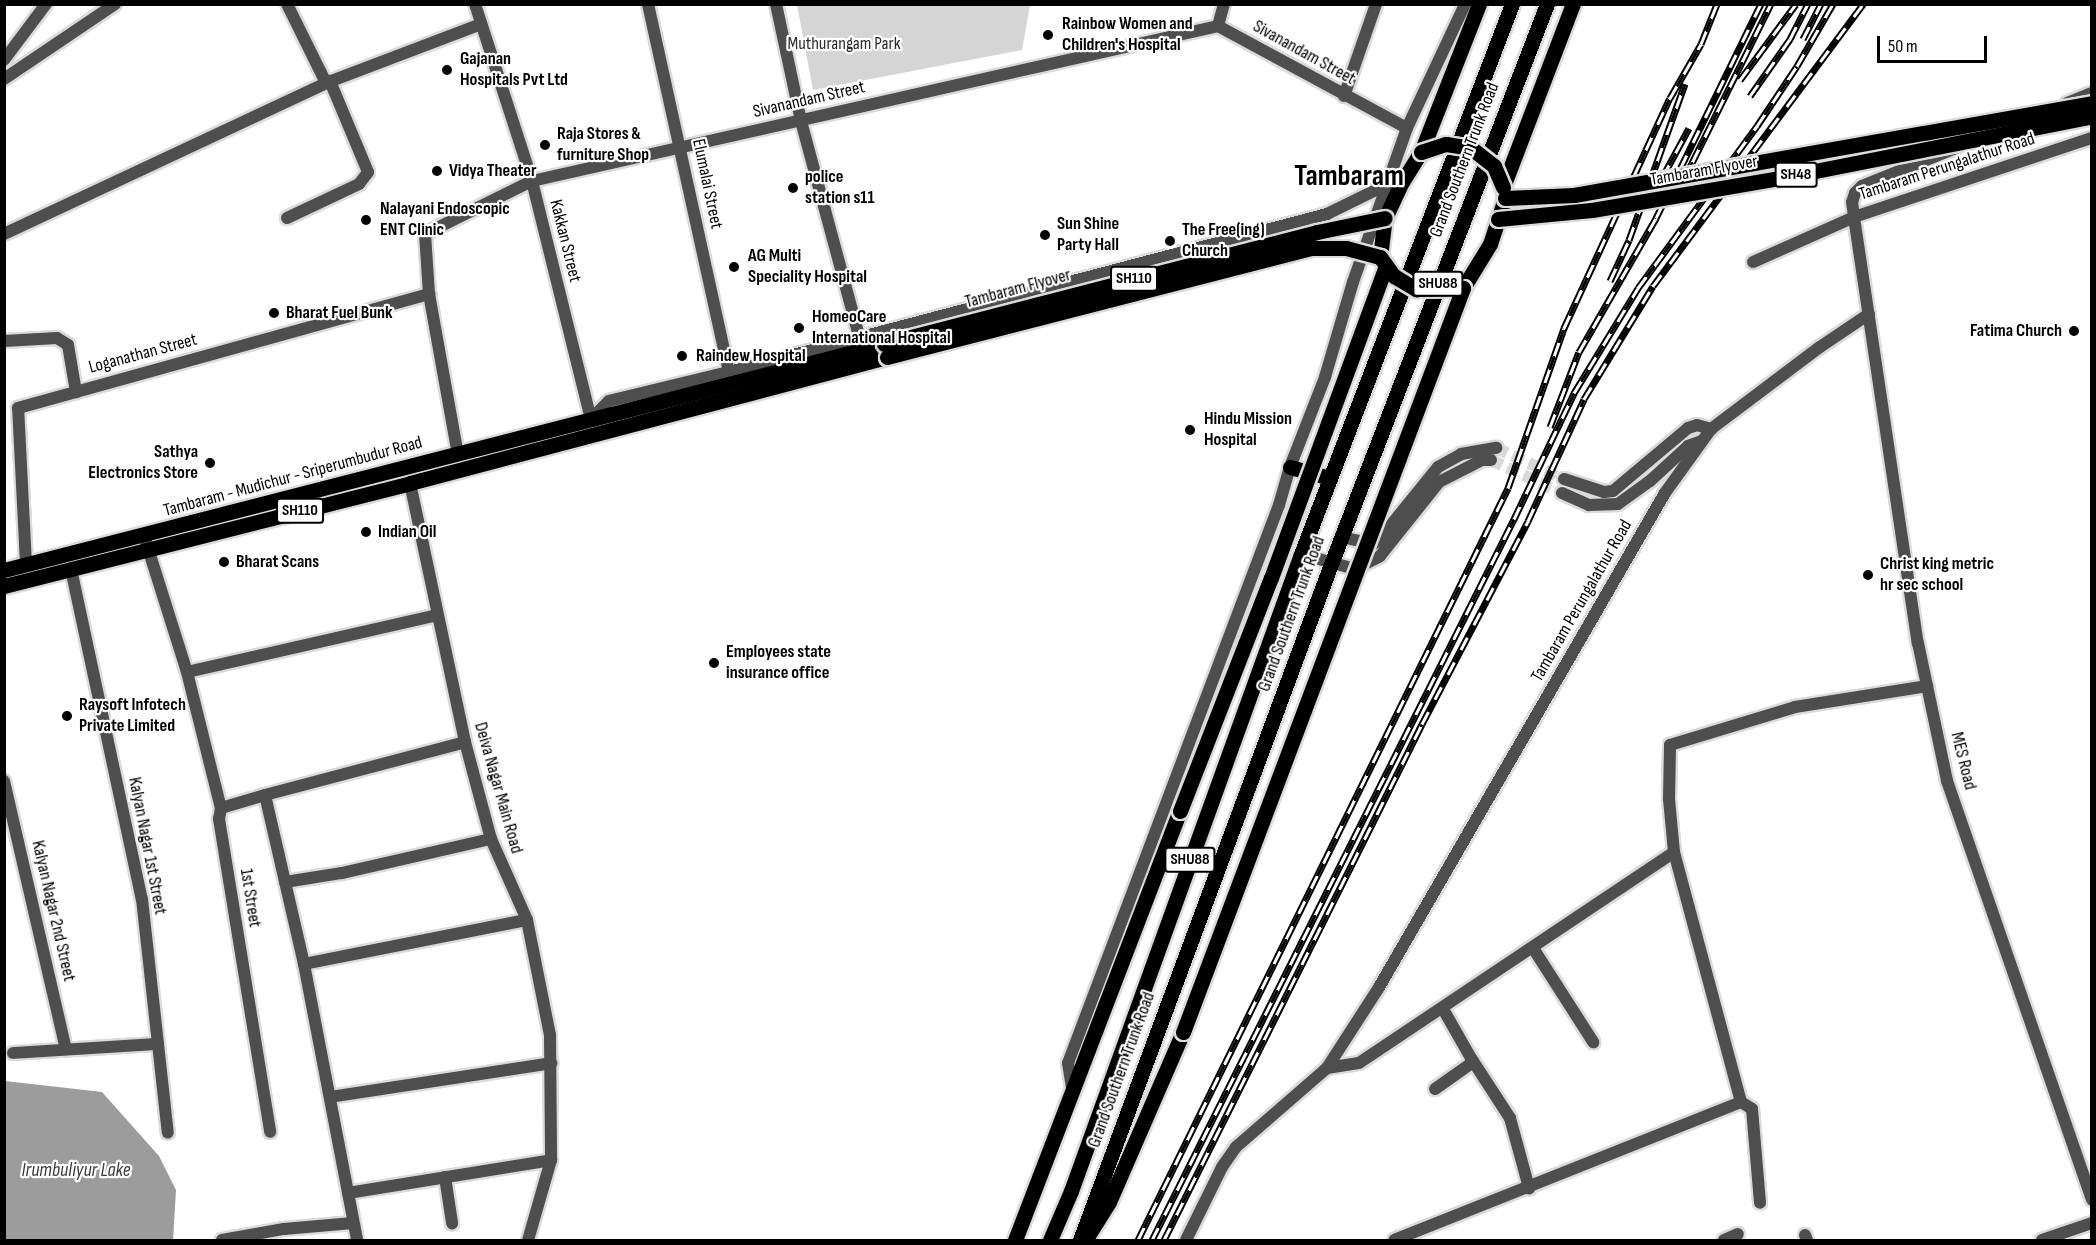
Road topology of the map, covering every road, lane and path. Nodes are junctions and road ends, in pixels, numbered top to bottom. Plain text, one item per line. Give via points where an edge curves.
1 (46, 4) edge
2 (116, 4) edge
3 (287, 4) edge
4 (475, 4) edge
5 (648, 4) edge
6 (776, 4) edge
7 (1224, 4) edge
8 (1376, 4) edge
9 (1465, 4) edge
10 (1479, 4) edge
11 (1512, 4) edge
12 (1547, 4) edge
13 (1573, 4) edge
14 (482, 24) junction
15 (1218, 26) junction
16 (4, 60) edge
17 (4, 79) edge
18 (328, 82) junction
19 (2091, 93) edge
20 (1344, 96) junction
21 (2091, 103) edge
22 (2091, 116) edge
23 (801, 120) junction
24 (1407, 128) junction
25 (2091, 138) edge
26 (680, 148) junction
27 (1421, 152) junction
28 (532, 181) junction
29 (1388, 184) junction
30 (1504, 192) junction
31 (1854, 217) junction
32 (287, 218) dead end
33 (1385, 218) junction
34 (1498, 219) junction
35 (4, 234) edge
36 (1383, 261) junction
37 (1753, 262) dead end
38 (1463, 288) junction
39 (429, 294) junction
40 (1869, 315) junction
41 (859, 336) junction
42 (4, 341) edge
43 (729, 372) junction
44 (76, 392) junction
45 (614, 421) junction
46 (594, 426) junction
47 (1711, 429) junction
48 (1702, 441) junction
49 (458, 455) junction
50 (1290, 467) junction
51 (1330, 478) junction
52 (1563, 479) tunnel mouth
53 (410, 483) junction
54 (1562, 493) tunnel mouth
55 (1341, 537) junction
56 (146, 543) junction
57 (1301, 554) junction
58 (26, 564) junction
59 (1331, 564) junction
60 (71, 569) junction
61 (4, 570) edge
62 (4, 586) edge
63 (437, 615) junction
64 (187, 672) junction
65 (1927, 686) junction
66 (465, 742) junction
67 (4, 780) edge
68 (265, 795) junction
69 (221, 808) junction
70 (491, 839) junction
71 (1674, 852) junction
72 (285, 882) junction
73 (527, 920) junction
74 (1533, 948) junction
75 (304, 964) junction
76 (1443, 1009) junction
77 (1593, 1042) dead end
78 (158, 1044) junction
79 (66, 1049) junction
80 (13, 1053) dead end
81 (1473, 1062) junction
82 (550, 1063) junction
83 (1327, 1068) junction
84 (1072, 1088) junction
85 (1435, 1089) dead end
86 (330, 1096) junction
87 (1741, 1102) junction
88 (270, 1132) dead end
89 (168, 1133) dead end
90 (551, 1160) junction
91 (445, 1177) junction
92 (1529, 1188) junction
93 (348, 1193) junction
94 (2091, 1200) edge
95 (1760, 1203) dead end
96 (353, 1223) junction
97 (452, 1223) dead end
98 (2091, 1223) edge
99 (1738, 1234) dead end
100 (222, 1240) edge
101 (357, 1240) edge
102 (528, 1240) edge
103 (1014, 1240) edge
104 (1050, 1240) edge
105 (1080, 1240) edge
106 (1085, 1240) edge
107 (1185, 1240) edge
108 (1395, 1240) edge
109 (1724, 1240) edge
110 (2042, 1240) edge

1 - 16 street
2 - 17 street
3 - 18 street
4 - 14 street, Kakkan Street
5 - 26 street, Elumalai Street
6 - 23 street
7 - 15 street
8 - 20 street
9 - 24 street
10 - 27 main road
11 - 51 main road, Grand Southern Trunk Road / SHU88
12 - 55 main road, Grand Southern Trunk Road / SHU88
13 - 30 main road
14 - 18 street
14 - 28 street, Kakkan Street
15 - 20 street, Sivanandam Street
15 - 23 street, Sivanandam Street
18 - 32 street via 368,172 359,184
18 - 35 street
19 - 31 street via 1862,186 1852,202
20 - 24 street, Sivanandam Street
21 - 30 main road, Tambaram Flyover / SH48, bridge via 1574,195
22 - 34 main road, Tambaram Flyover / SH48, bridge via 1780,178 1592,210
23 - 26 street, Sivanandam Street
23 - 41 street
24 - 29 street
25 - 31 street, Tambaram Perungalathur Road
26 - 28 street, Sivanandam Street
26 - 43 street, Elumalai Street
27 - 30 main road, bridge via 1446,144 1471,148 1494,166
27 - 33 main road
28 - 39 street, Sivanandam Street via 425,234
28 - 46 street, Kakkan Street
29 - 41 street via 1327,214
29 - 50 street via 1325,377
30 - 34 main road
31 - 37 street
31 - 40 street, Tambaram Perungalathur Road
33 - 36 main road
33 - 45 main road, Tambaram Flyover / SH110, bridge via 1305,234
34 - 38 main road via 1490,244
36 - 38 main road, bridge via 1394,276 1416,289
36 - 45 main road, Tambaram Flyover / SH110, bridge via 1346,248 1312,248
36 - 84 main road, bridge via 1271,578
38 - 106 main road, bridge via 1182,1032 1109,1202
39 - 44 street, Loganathan Street
39 - 49 street, Sivanandam Street
40 - 47 street, Tambaram Perungalathur Road
40 - 65 street, MES Road
41 - 43 street
42 - 44 street via 57,338 68,345
43 - 46 street via 609,401
44 - 58 street, Loganathan Street via 18,408
45 - 46 main road, Tambaram Flyover / SH110
46 - 49 main road, Tambaram - Mudichur - Sriperumbudur Road / SH110
46 - 53 main road, Tambaram - Mudichur - Sriperumbudur Road / SH110
47 - 48 street, Tambaram Perungalathur Road
47 - 52 street via 1697,425 1688,428 1613,491 1604,492
48 - 54 street via 1688,446 1618,504 1589,505
48 - 83 street, Tambaram Perungalathur Road via 1665,493 1378,989
49 - 56 main road, Tambaram - Mudichur - Sriperumbudur Road / SH110 via 386,471
50 - 51 main road
50 - 84 street via 1224,654 1068,1063
51 - 57 main road, Grand Southern Trunk Road / SHU88
53 - 56 main road, Tambaram - Mudichur - Sriperumbudur Road / SH110
53 - 63 street, Deiva Nagar Main Road
55 - 59 main road, Grand Southern Trunk Road / SHU88
55 - 59 street via 1373,544 1438,467 1461,454 1493,454 1440,482 1380,556 1355,570
56 - 58 main road, Tambaram - Mudichur - Sriperumbudur Road / SH110
56 - 60 main road, Tambaram - Mudichur - Sriperumbudur Road / SH110
56 - 64 street, 1st Street
57 - 59 street
57 - 104 main road, Grand Southern Trunk Road / SHU88
58 - 61 main road, Tambaram - Mudichur - Sriperumbudur Road / SH110
59 - 105 main road, Grand Southern Trunk Road / SHU88
60 - 62 main road, Tambaram - Mudichur - Sriperumbudur Road / SH110
60 - 78 street, Kalyan Nagar 1st Street via 142,899
63 - 64 street
63 - 66 street, Deiva Nagar Main Road
64 - 69 street, 1st Street
65 - 71 street via 1794,707 1670,746
65 - 94 street, MES Road via 1947,781
66 - 68 street
66 - 70 street, Deiva Nagar Main Road
67 - 79 street, Kalyan Nagar 2nd Street
68 - 69 street
68 - 72 street
69 - 88 street, 1st Street via 219,819
70 - 72 street
70 - 73 street, Deiva Nagar Main Road
71 - 74 street
71 - 87 street
72 - 75 street
73 - 75 street
73 - 82 street, Deiva Nagar Main Road via 550,1035
74 - 76 street
74 - 77 street
75 - 86 street
76 - 81 street
76 - 83 street via 1359,1063
78 - 79 street
78 - 89 street, Kalyan Nagar 1st Street
79 - 80 street
81 - 85 street
81 - 92 street via 1510,1118
82 - 86 street
82 - 90 street, Deiva Nagar Main Road
83 - 107 street, Tambaram Perungalathur Road via 1236,1147
84 - 103 main road
86 - 93 street
87 - 92 street
87 - 95 street via 1752,1109
90 - 91 street
90 - 102 street, Deiva Nagar Main Road
91 - 93 street
91 - 97 street
92 - 108 street
93 - 96 street
96 - 100 street
96 - 101 street
98 - 110 street
99 - 109 street

